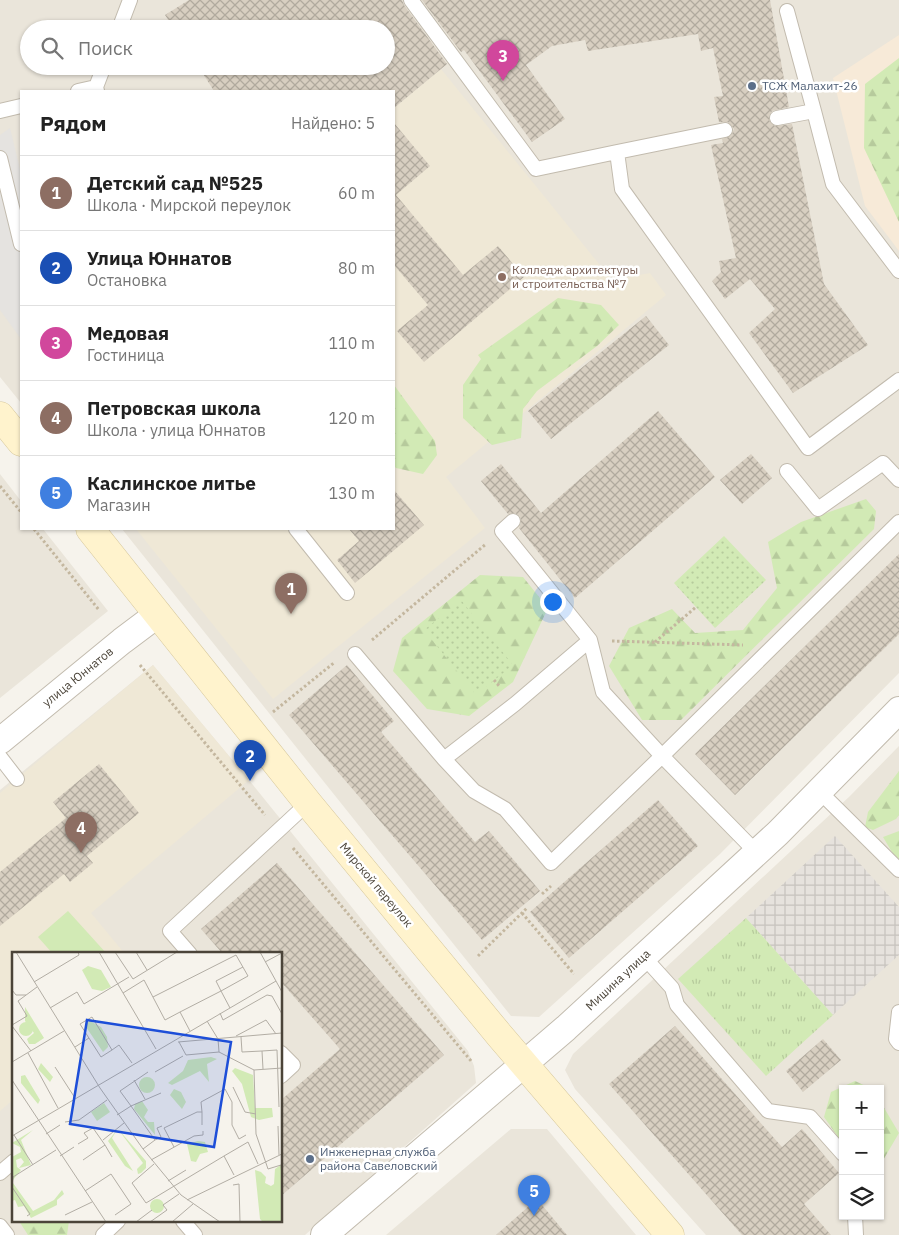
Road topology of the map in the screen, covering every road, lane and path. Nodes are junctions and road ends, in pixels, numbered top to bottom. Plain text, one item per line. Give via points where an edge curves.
1 (130, 0) edge
2 (411, 0) edge
3 (787, 11) dead end
4 (122, 20) edge
5 (101, 75) edge
6 (97, 89) edge
7 (20, 106) edge
8 (0, 111) edge
9 (814, 111) junction
10 (777, 118) dead end
11 (725, 130) dead end
12 (617, 152) junction
13 (0, 158) edge
14 (20, 240) edge
15 (899, 271) edge
16 (899, 380) edge
17 (0, 416) edge
18 (20, 441) edge
19 (787, 471) dead end
20 (899, 480) edge
21 (0, 486) edge
22 (20, 511) edge
23 (513, 522) dead end
24 (899, 522) edge
25 (35, 530) edge
26 (91, 530) edge
27 (297, 530) edge
28 (502, 531) junction
29 (347, 593) dead end
30 (696, 607) dead end
31 (99, 610) dead end
32 (158, 614) junction
33 (590, 640) junction
34 (654, 642) junction
35 (774, 645) junction
36 (356, 654) junction
37 (140, 665) dead end
38 (899, 710) edge
39 (274, 712) dead end
40 (0, 741) edge
41 (662, 756) junction
42 (0, 757) edge
43 (444, 759) junction
44 (17, 780) dead end
45 (819, 791) junction
46 (308, 803) junction
47 (277, 830) junction
48 (757, 853) junction
49 (899, 870) edge
50 (527, 908) dead end
51 (522, 913) junction
52 (188, 952) edge
53 (478, 956) dead end
54 (643, 956) junction
55 (574, 974) dead end
56 (899, 1012) edge
57 (899, 1043) edge
58 (282, 1054) edge
59 (472, 1062) dead end
60 (524, 1064) junction
61 (282, 1075) edge
62 (839, 1150) edge
63 (12, 1163) edge
64 (0, 1173) edge
65 (855, 1220) edge
66 (117, 1222) edge
67 (183, 1222) edge
68 (0, 1226) edge
69 (338, 1231) edge
70 (7, 1235) edge
71 (103, 1235) edge
72 (195, 1235) edge
73 (669, 1235) edge
74 (856, 1235) edge

1 - 4 lane
2 - 12 lane via 536,169
3 - 9 lane
5 - 6 lane
7 - 8 lane
9 - 10 lane
9 - 15 lane via 833,184
11 - 12 lane
12 - 16 lane via 622,189 808,448
13 - 14 lane
17 - 18 street
19 - 20 lane via 818,509 883,464
21 - 22 path
23 - 28 lane
24 - 35 lane
25 - 31 path
26 - 32 street, Мирской переулок
27 - 29 lane
28 - 33 lane
28 - 36 path
30 - 34 path
32 - 40 street, улица Юннатов
32 - 46 street, Мирской переулок
33 - 34 path
33 - 41 lane via 603,692
33 - 43 lane
34 - 35 path
35 - 41 lane
36 - 39 path via 333,663
36 - 43 lane
37 - 47 path
38 - 45 street, Мишина улица
41 - 43 lane via 551,862 505,809 474,791
41 - 48 lane
42 - 44 lane
45 - 48 street, Мишина улица
45 - 49 lane
46 - 47 lane
46 - 60 street, Мирской переулок
47 - 52 lane via 170,931
47 - 59 path
48 - 54 street, Мишина улица
50 - 51 path
51 - 53 path
51 - 55 path
54 - 60 street, Мишина улица
54 - 62 lane via 672,988 677,1005 768,1111 810,1117
56 - 57 lane via 896,1039
58 - 61 lane via 293,1065
60 - 69 street, Мишина улица
60 - 73 street, Мирской переулок
63 - 64 lane
65 - 74 lane
66 - 71 lane
67 - 72 lane
68 - 70 lane

